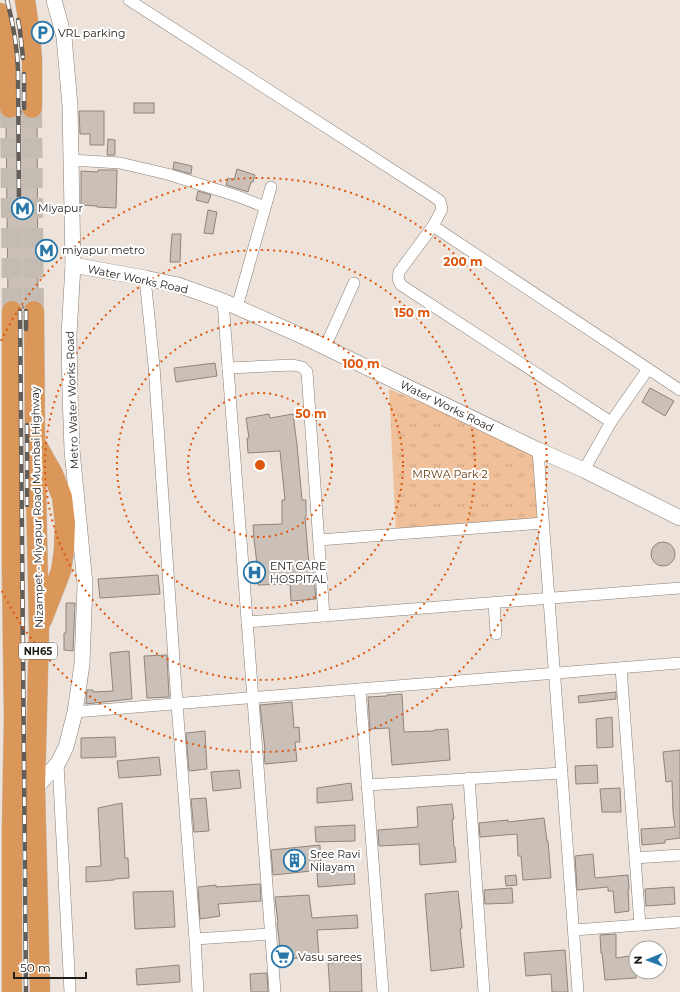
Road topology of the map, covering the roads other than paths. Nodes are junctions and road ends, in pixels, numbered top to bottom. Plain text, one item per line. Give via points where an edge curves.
1 (25, 0) edge
2 (54, 0) edge
3 (129, 0) edge
4 (0, 13) edge
5 (10, 108) tunnel mouth
6 (32, 108) tunnel mouth
7 (71, 160) junction
8 (271, 187) dead end
9 (265, 207) junction
10 (433, 226) junction
11 (73, 265) junction
12 (145, 278) junction
13 (354, 283) dead end
14 (230, 304) junction
15 (12, 311) tunnel mouth
16 (34, 311) tunnel mouth
17 (324, 347) junction
18 (228, 368) junction
19 (648, 369) junction
20 (680, 390) edge
21 (12, 415) junction
22 (611, 422) junction
23 (35, 442) junction
24 (538, 450) junction
25 (0, 453) edge
26 (584, 470) junction
27 (680, 518) edge
28 (543, 523) junction
29 (0, 535) edge
30 (319, 540) junction
31 (12, 569) junction
32 (680, 588) edge
33 (549, 599) junction
34 (494, 603) junction
35 (324, 616) junction
36 (247, 622) junction
37 (39, 629) junction
38 (496, 634) dead end
39 (680, 663) edge
40 (621, 668) junction
41 (554, 673) junction
42 (360, 689) junction
43 (7, 694) edge
44 (253, 697) junction
45 (177, 704) junction
46 (76, 712) junction
47 (58, 763) junction
48 (562, 773) junction
49 (469, 778) junction
50 (367, 785) junction
51 (35, 790) junction
52 (6, 826) edge
53 (680, 855) edge
54 (635, 858) junction
55 (680, 922) edge
56 (640, 925) junction
57 (574, 930) junction
58 (270, 934) junction
59 (195, 939) junction
60 (12, 992) edge
61 (40, 992) edge
62 (70, 992) edge
63 (198, 992) edge
64 (275, 992) edge
65 (383, 992) edge
66 (484, 992) edge
67 (578, 992) edge

1 - 6 highway via 32,60
2 - 7 street, Metro Water Works Road via 64,37 70,106
3 - 10 street via 440,201 442,208
4 - 5 highway via 9,62
7 - 9 street via 120,164 167,174
7 - 11 street, Metro Water Works Road
8 - 9 street
9 - 14 street
10 - 19 street
10 - 22 street via 399,272 398,279 401,285
11 - 12 street, Water Works Road
11 - 46 street, Metro Water Works Road via 69,335 72,450 85,584 82,664
12 - 14 street, Water Works Road via 178,285
12 - 45 street via 154,366
13 - 17 street
14 - 17 street, Water Works Road
14 - 18 street
15 - 21 highway, Nizampet - Miyapur Road Mumbai Highway / NH65
16 - 23 highway, Nizampet - Miyapur Road Mumbai Highway / NH65
17 - 24 street, Water Works Road
18 - 30 street via 293,365 302,367 307,372
18 - 36 street
19 - 20 street
19 - 22 street
21 - 25 highway
21 - 31 highway, Nizampet - Miyapur Road Mumbai Highway / NH65
22 - 26 street
23 - 37 highway, Nizampet - Miyapur Road Mumbai Highway / NH65
23 - 37 highway via 53,474 62,497 65,523 61,571
24 - 26 street, Water Works Road
24 - 28 street
26 - 27 street, Water Works Road
28 - 30 street
28 - 33 street
29 - 31 highway
30 - 35 street
31 - 43 highway, Nizampet - Miyapur Road Mumbai Highway / NH65
32 - 33 street
33 - 34 street
33 - 41 street
34 - 35 street
34 - 38 street
35 - 36 street
36 - 44 street
37 - 51 highway, Nizampet - Miyapur Road Mumbai Highway / NH65
39 - 40 street
40 - 41 street
40 - 54 street
41 - 42 street
41 - 48 street
42 - 44 street
42 - 50 street
43 - 52 highway, Nizampet - Miyapur Road Mumbai Highway / NH65 via 14,719
44 - 45 street
44 - 58 street
45 - 46 street
45 - 59 street
46 - 47 street, Metro Water Works Road via 66,747
47 - 51 street, Metro Water Works Road
47 - 62 street
48 - 49 street
48 - 57 street
49 - 50 street
49 - 66 street
50 - 65 street
51 - 61 highway, Nizampet - Miyapur Road Mumbai Highway / NH65
52 - 60 highway, Nizampet - Miyapur Road Mumbai Highway / NH65
53 - 54 street
54 - 56 street
55 - 56 street
56 - 57 street
57 - 67 street
58 - 59 street
58 - 64 street
59 - 63 street

